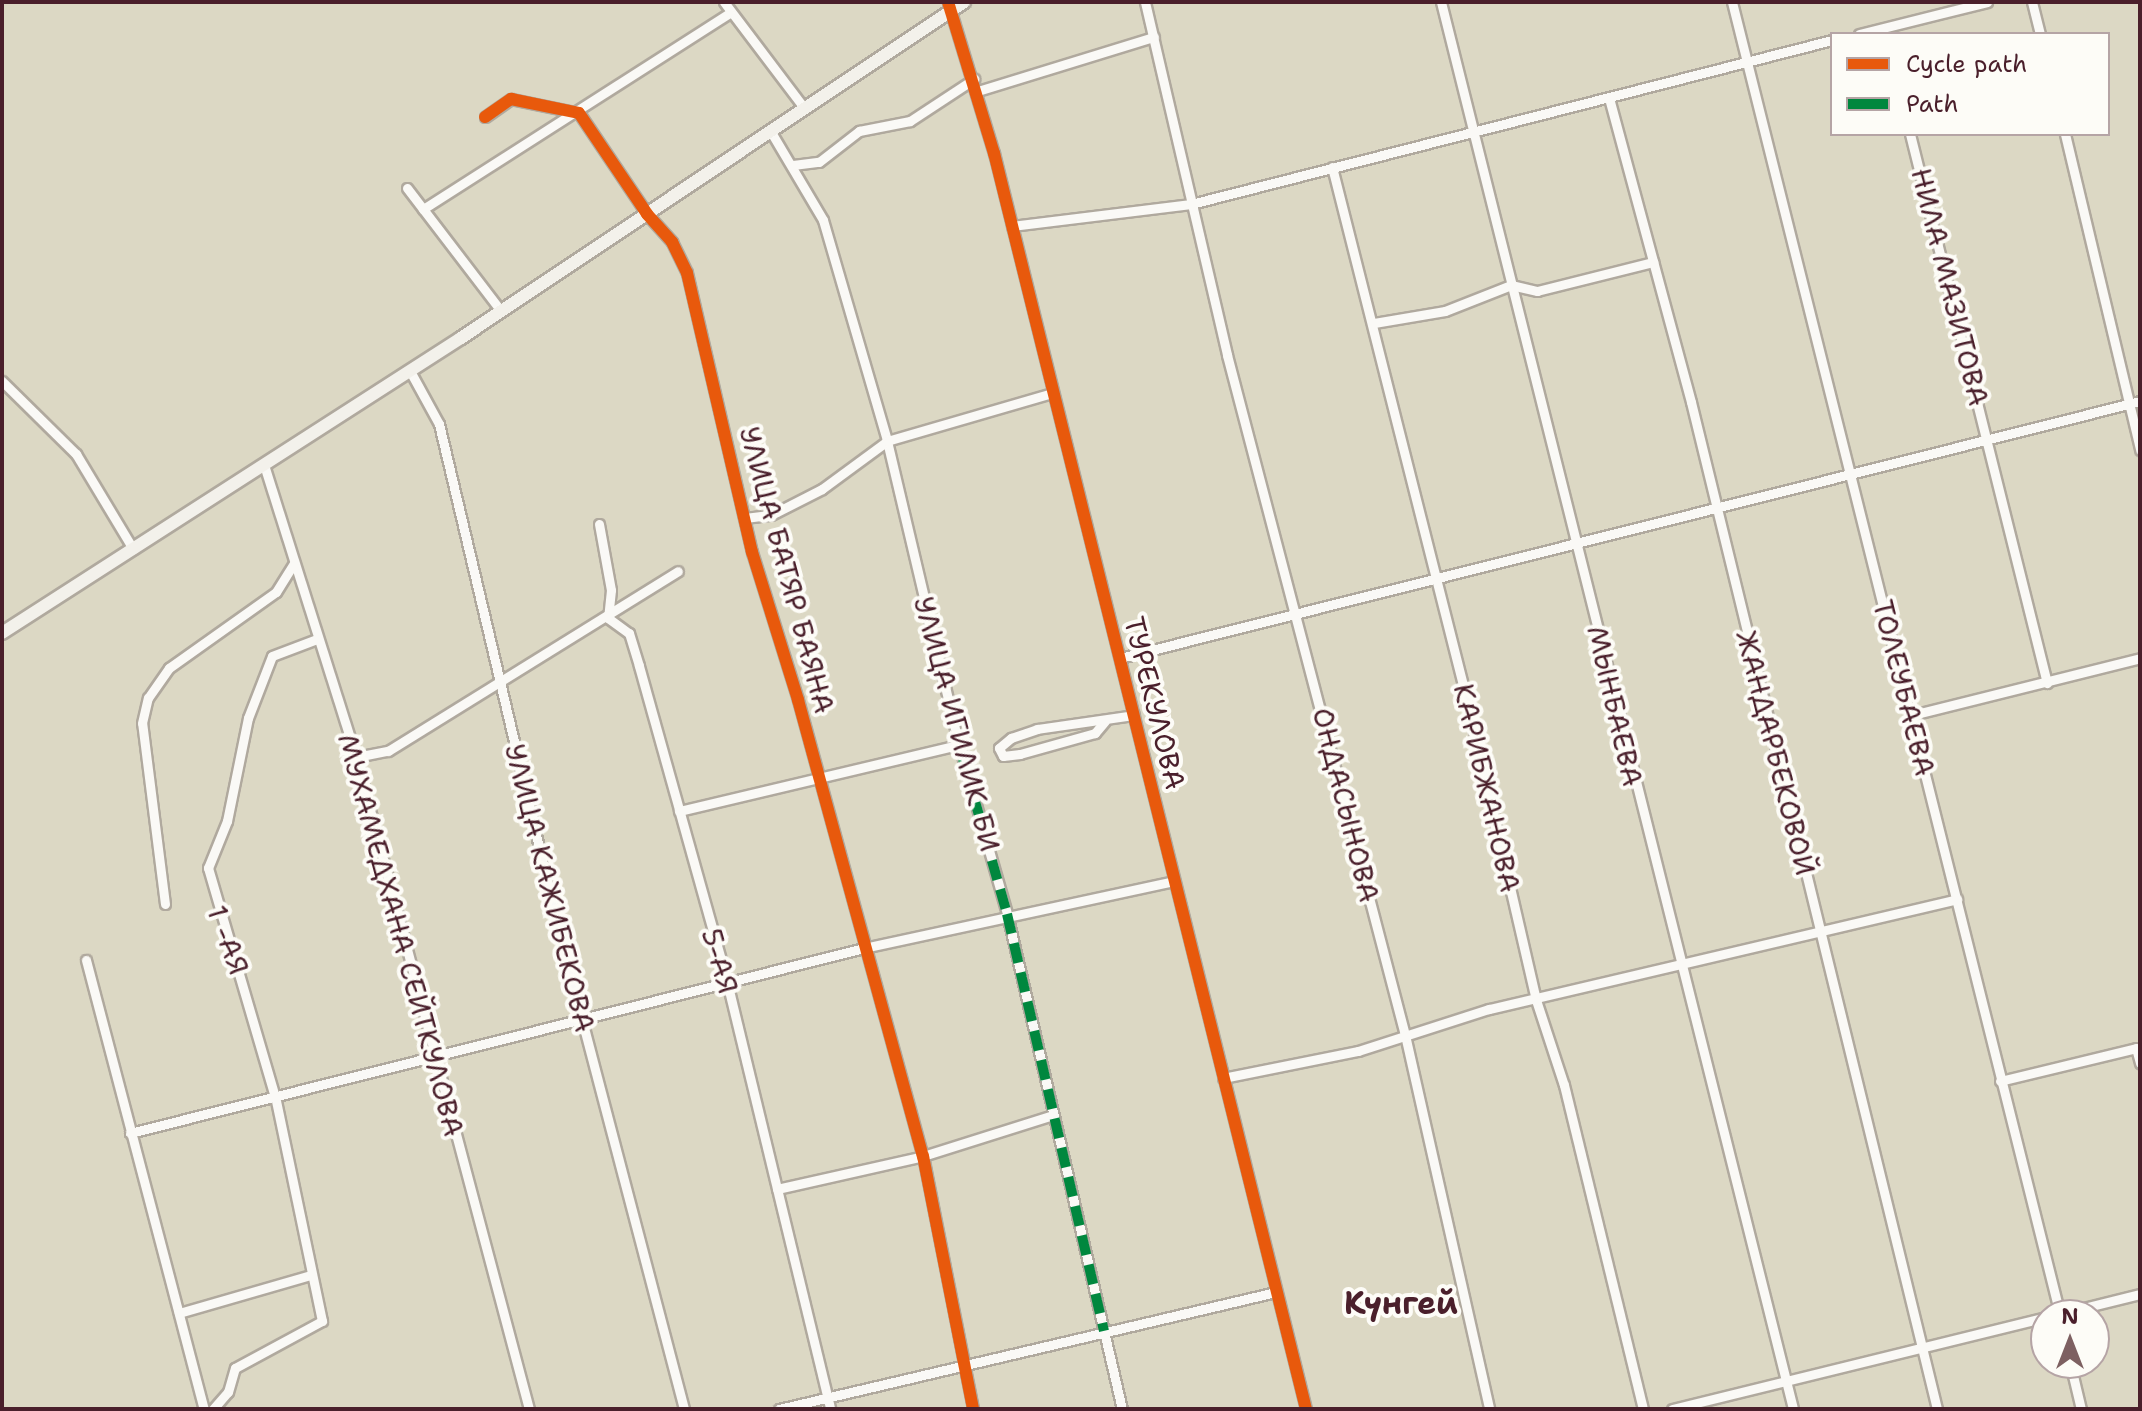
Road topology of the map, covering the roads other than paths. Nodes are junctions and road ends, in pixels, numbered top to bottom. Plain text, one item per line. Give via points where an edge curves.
1 (724, 2) edge
2 (964, 2) edge
3 (1145, 2) edge
4 (1441, 2) edge
5 (1732, 2) edge
6 (1987, 2) edge
7 (2032, 2) edge
8 (949, 6) edge
9 (730, 13) junction
10 (1884, 31) edge
11 (2040, 32) edge
12 (1154, 37) junction
13 (1830, 40) edge
14 (1748, 61) junction
15 (974, 79) junction
16 (978, 91) junction
17 (1609, 98) junction
18 (805, 109) junction
19 (579, 113) junction
20 (485, 117) dead end
21 (1472, 131) junction
22 (771, 132) junction
23 (1911, 136) edge
24 (2065, 136) edge
25 (793, 165) junction
26 (1332, 167) junction
27 (407, 188) dead end
28 (1191, 204) junction
29 (423, 209) junction
30 (647, 214) junction
31 (1012, 226) junction
32 (1653, 262) junction
33 (1511, 285) junction
34 (501, 311) junction
35 (1374, 323) junction
36 (410, 371) junction
37 (2, 381) edge
38 (1052, 393) junction
39 (2140, 401) edge
40 (2129, 404) junction
41 (887, 441) junction
42 (1989, 441) junction
43 (2140, 450) edge
44 (264, 465) junction
45 (1851, 478) junction
46 (1717, 512) junction
47 (745, 518) junction
48 (599, 524) dead end
49 (1577, 545) junction
50 (133, 549) junction
51 (294, 563) junction
52 (678, 571) dead end
53 (1436, 580) junction
54 (1298, 615) junction
55 (608, 618) junction
56 (2, 633) edge
57 (317, 639) junction
58 (1120, 658) junction
59 (2140, 658) edge
60 (2047, 683) junction
61 (500, 686) junction
62 (1134, 715) junction
63 (1912, 715) junction
64 (1105, 721) junction
65 (959, 745) junction
66 (356, 757) junction
67 (818, 775) junction
68 (679, 811) junction
69 (1174, 881) junction
70 (1957, 899) junction
71 (165, 904) dead end
72 (1007, 914) junction
73 (1819, 932) junction
74 (864, 948) junction
75 (86, 960) dead end
76 (1680, 963) junction
77 (727, 982) junction
78 (1536, 1000) junction
79 (582, 1019) junction
80 (1405, 1035) junction
81 (432, 1056) junction
82 (2140, 1063) edge
83 (1223, 1078) junction
84 (2000, 1081) junction
85 (275, 1097) junction
86 (1050, 1116) junction
87 (130, 1133) junction
88 (923, 1156) junction
89 (777, 1189) junction
90 (311, 1275) junction
91 (1276, 1292) junction
92 (2140, 1294) edge
93 (2054, 1299) edge
94 (2110, 1302) edge
95 (179, 1313) junction
96 (2030, 1321) edge
97 (1104, 1331) junction
98 (1922, 1347) junction
99 (963, 1367) junction
100 (2074, 1379) edge
101 (1786, 1380) junction
102 (827, 1397) junction
103 (204, 1409) edge
104 (213, 1409) edge
105 (529, 1409) edge
106 (684, 1409) edge
107 (779, 1409) edge
108 (830, 1409) edge
109 (973, 1409) edge
110 (1122, 1409) edge
111 (1306, 1409) edge
112 (1489, 1409) edge
113 (1643, 1409) edge
114 (1672, 1409) edge
115 (1793, 1409) edge
116 (1937, 1409) edge
117 (2081, 1409) edge

1 - 9 street
2 - 8 main road
3 - 12 street, ОНДАСЫНОВА
4 - 21 street, МЫНБАЕВА
5 - 14 street, ТОЛЕУБАЕВА
6 - 10 street
7 - 11 street
8 - 15 street, ТУРЕКУЛОВА
8 - 18 main road
9 - 18 street
9 - 19 street
12 - 16 street
12 - 28 street, ОНДАСЫНОВА
13 - 14 street
14 - 17 street
14 - 45 street, ТОЛЕУБАЕВА
15 - 16 street, ТУРЕКУЛОВА
15 - 25 street via 910,121 859,131 819,162
16 - 31 street, ТУРЕКУЛОВА
17 - 21 street
17 - 32 street, ЖАНДАРБЕКОВОЙ
18 - 22 main road
19 - 20 street via 511,99
19 - 29 street
19 - 30 street, УЛИЦА БАТЯР БАЯНА
21 - 26 street
21 - 33 street, МЫНБАЕВА
22 - 25 street, УЛИЦА ИГИЛИК БИ
22 - 30 main road
23 - 42 street, НИЛА МАЗИТОВА
24 - 40 street
25 - 41 street, УЛИЦА ИГИЛИК БИ via 823,220
26 - 28 street
26 - 35 street, КАРИБЖАНОВА
27 - 29 street
28 - 31 street
28 - 54 street, ОНДАСЫНОВА
29 - 34 street
30 - 34 main road
30 - 47 street, УЛИЦА БАТЯР БАЯНА via 672,242 687,273
31 - 38 street, ТУРЕКУЛОВА
32 - 33 street via 1537,291
32 - 46 street, ЖАНДАРБЕКОВОЙ
33 - 35 street via 1445,311
33 - 49 street, МЫНБАЕВА
34 - 36 main road
35 - 53 street, КАРИБЖАНОВА
36 - 44 main road
36 - 61 street, УЛИЦА КАЖИБЕКОВА via 439,424
37 - 50 street via 76,454
38 - 41 street
38 - 58 street, ТУРЕКУЛОВА
39 - 40 street
40 - 42 street
40 - 43 street
41 - 47 street via 822,489 771,515
41 - 65 street, УЛИЦА ИГИЛИК БИ
42 - 45 street
42 - 60 street, НИЛА МАЗИТОВА
44 - 50 main road
44 - 51 street, МУХАМЕДХАНА СЕЙТКУЛОВА
45 - 46 street
45 - 63 street, ТОЛЕУБАЕВА
46 - 49 street
46 - 73 street, ЖАНДАРБЕКОВОЙ
47 - 67 street, УЛИЦА БАТЯР БАЯНА
48 - 55 street via 611,590
49 - 53 street
49 - 76 street, МЫНБАЕВА
50 - 56 main road
51 - 57 street, МУХАМЕДХАНА СЕЙТКУЛОВА
51 - 71 street via 276,592 169,668 148,698 142,723
52 - 55 street
53 - 54 street
53 - 78 street, КАРИБЖАНОВА
54 - 58 street
54 - 80 street, ОНДАСЫНОВА
55 - 61 street
55 - 68 street, 5-АЯ via 629,633
57 - 66 street, МУХАМЕДХАНА СЕЙТКУЛОВА
57 - 85 street, 1 -АЯ via 272,656 248,718 234,794 208,868
58 - 62 street, ТУРЕКУЛОВА
59 - 60 street
60 - 63 street
61 - 66 street via 388,751
61 - 79 street, УЛИЦА КАЖИБЕКОВА
62 - 64 street
62 - 69 street, ТУРЕКУЛОВА
63 - 70 street, ТОЛЕУБАЕВА
64 - 64 street via 1095,733 1020,754 1003,756 999,748 1037,729
65 - 67 street
65 - 72 street, УЛИЦА ИГИЛИК БИ
66 - 81 street, МУХАМЕДХАНА СЕЙТКУЛОВА
67 - 68 street
67 - 74 street, УЛИЦА БАТЯР БАЯНА
68 - 77 street, 5-АЯ
69 - 72 street
69 - 83 street, ТУРЕКУЛОВА
70 - 73 street
70 - 84 street, ТОЛЕУБАЕВА
72 - 74 street
72 - 86 street, УЛИЦА ИГИЛИК БИ
73 - 76 street
73 - 98 street, ЖАНДАРБЕКОВОЙ
74 - 77 street
74 - 88 street, УЛИЦА БАТЯР БАЯНА
75 - 87 street
76 - 78 street
76 - 101 street, МЫНБАЕВА
77 - 79 street
77 - 89 street, 5-АЯ
78 - 80 street
78 - 113 street, КАРИБЖАНОВА via 1564,1085
79 - 81 street
79 - 106 street, УЛИЦА КАЖИБЕКОВА
80 - 83 street via 1358,1051
80 - 112 street, ОНДАСЫНОВА
81 - 85 street
81 - 105 street, МУХАМЕДХАНА СЕЙТКУЛОВА
82 - 84 street via 2136,1048
83 - 91 street, ТУРЕКУЛОВА
84 - 93 street, ТОЛЕУБАЕВА
85 - 87 street
85 - 90 street, 1 -АЯ
86 - 88 street
86 - 97 street, УЛИЦА ИГИЛИК БИ
87 - 95 street
88 - 89 street
88 - 99 street, УЛИЦА БАТЯР БАЯНА
89 - 102 street, 5-АЯ
90 - 95 street
90 - 104 street, 1 -АЯ via 322,1321 235,1368 228,1392
91 - 97 street
91 - 111 street, ТУРЕКУЛОВА
92 - 94 street
95 - 103 street
96 - 98 street
97 - 99 street
97 - 110 street, УЛИЦА ИГИЛИК БИ
98 - 101 street
98 - 116 street, ЖАНДАРБЕКОВОЙ
99 - 102 street
99 - 109 street, УЛИЦА БАТЯР БАЯНА
100 - 117 street
101 - 114 street
101 - 115 street, МЫНБАЕВА
102 - 107 street
102 - 108 street, 5-АЯ

